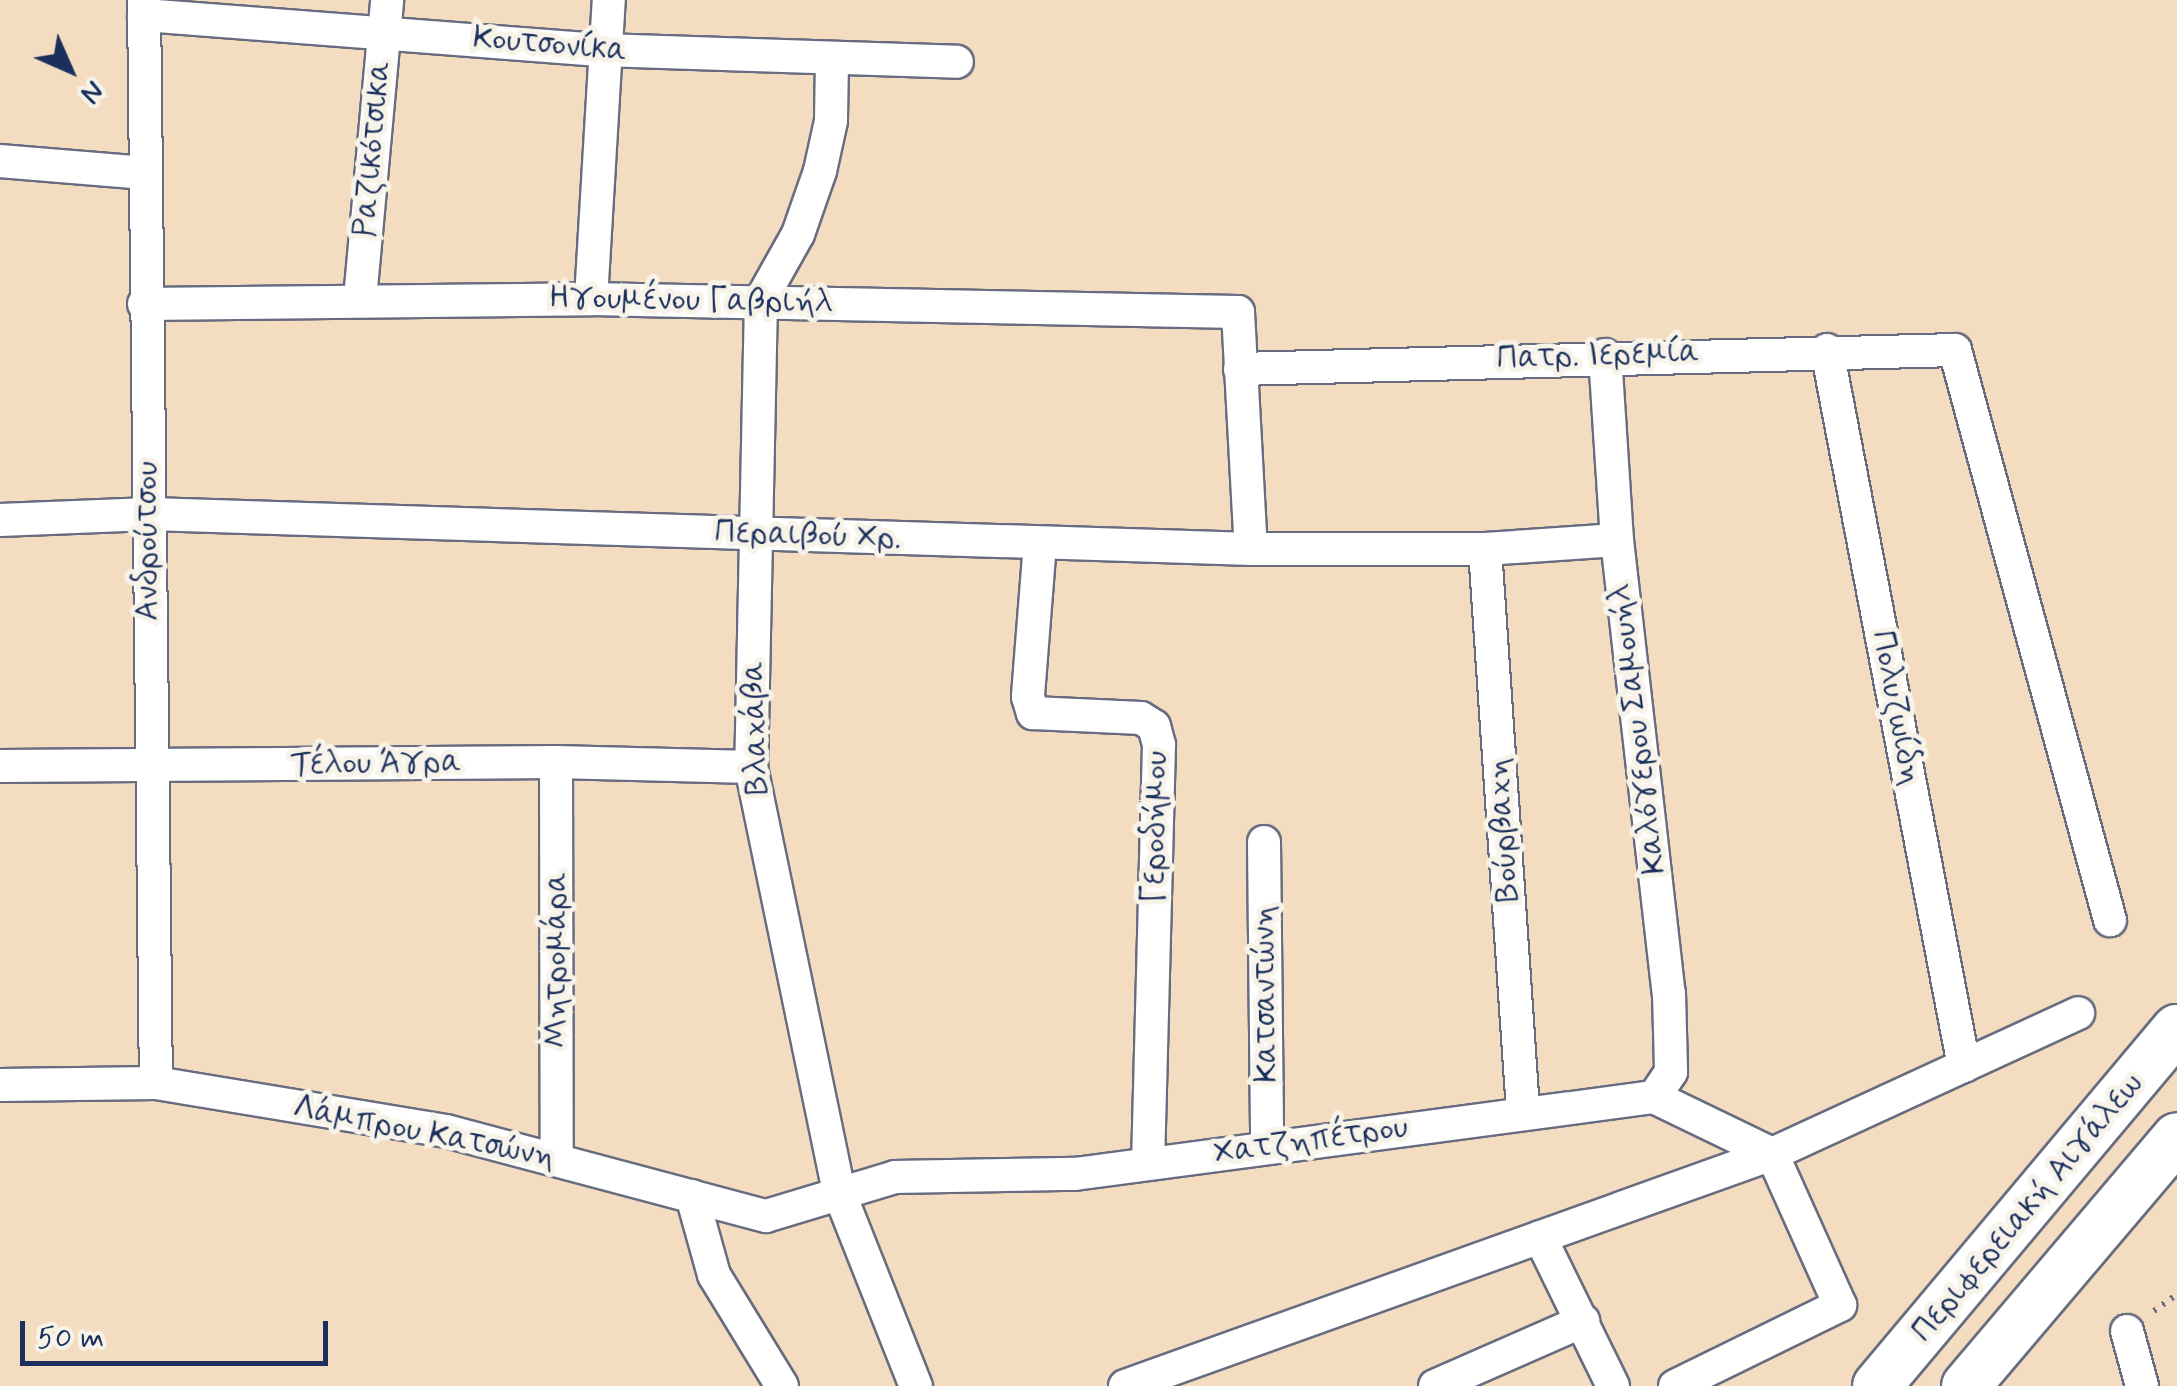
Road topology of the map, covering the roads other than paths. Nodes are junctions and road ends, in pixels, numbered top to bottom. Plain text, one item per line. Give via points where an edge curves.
1 (608, 0) edge
2 (144, 8) edge
3 (385, 15) edge
4 (603, 50) junction
5 (832, 61) junction
6 (958, 62) dead end
7 (0, 161) edge
8 (145, 174) junction
9 (360, 299) junction
10 (591, 299) junction
11 (761, 300) junction
12 (144, 304) junction
13 (1827, 350) junction
14 (1605, 355) junction
15 (1240, 369) junction
16 (150, 514) junction
17 (0, 520) edge
18 (754, 535) junction
19 (1617, 540) junction
20 (1040, 543) junction
21 (1484, 548) junction
22 (1252, 550) junction
23 (556, 762) junction
24 (0, 766) edge
25 (149, 768) junction
26 (751, 768) junction
27 (1264, 842) dead end
28 (2110, 920) dead end
29 (2078, 1014) dead end
30 (2177, 1029) edge
31 (1964, 1066) junction
32 (156, 1082) junction
33 (0, 1085) edge
34 (1654, 1096) junction
35 (1523, 1111) junction
36 (2177, 1137) edge
37 (1267, 1147) junction
38 (1772, 1154) junction
39 (557, 1158) junction
40 (1148, 1164) junction
41 (839, 1192) junction
42 (692, 1196) junction
43 (1540, 1238) junction
44 (1583, 1321) junction
45 (2127, 1331) dead end
46 (782, 1386) edge
47 (916, 1386) edge
48 (1125, 1386) edge
49 (1435, 1386) edge
50 (1613, 1386) edge
51 (1675, 1386) edge
52 (1877, 1386) edge
53 (1966, 1386) edge
54 (2142, 1386) edge

1 - 4 street
2 - 3 street, Κουτσονίκα
2 - 8 street, Ανδρούτσου
3 - 4 street, Κουτσονίκα
3 - 9 street, Ραζικότσικα
4 - 5 street, Κουτσονίκα
4 - 10 street
5 - 6 street, Κουτσονίκα
5 - 11 street, Βλαχάβα via 831,121 820,171 798,234
7 - 8 street
8 - 12 street, Ανδρούτσου
9 - 10 street, Ηγουμένου Γαβριήλ
9 - 12 street, Ηγουμένου Γαβριήλ
10 - 11 street, Ηγουμένου Γαβριήλ
11 - 15 street, Ηγουμένου Γαβριήλ via 1238,312
11 - 18 street, Βλαχάβα
12 - 16 street, Ανδρούτσου
13 - 14 street, Πατρ. Ιερεμία
13 - 28 street, Πατρ. Ιερεμία via 1955,350
13 - 31 street, Πολυζωίδη
14 - 15 street, Πατρ. Ιερεμία
14 - 19 street, Καλόγερου Σαμουήλ
15 - 22 street
16 - 17 street, Περαιβού Χρ.
16 - 18 street, Περαιβού Χρ.
16 - 25 street, Ανδρούτσου
18 - 20 street, Περαιβού Χρ.
18 - 26 street, Βλαχάβα
19 - 21 street, Περαιβού Χρ.
19 - 34 street, Καλόγερου Σαμουήλ via 1669,993 1670,1072
20 - 22 street, Περαιβού Χρ.
20 - 40 street, Γεροδήμου via 1028,696 1033,713 1140,718 1154,726 1159,745
21 - 22 street, Περαιβού Χρ.
21 - 35 street, Βούρβαχη
23 - 25 street, Τέλου Άγρα
23 - 26 street, Τέλου Άγρα
23 - 39 street, Μητρομάρα
24 - 25 street, Τέλου Άγρα
25 - 32 street, Ανδρούτσου
26 - 41 street, Βλαχάβα
27 - 37 street, Κατσαντώνη
29 - 31 street
30 - 52 main road, Περιφερειακή Αιγάλεω
31 - 38 street
32 - 33 street, Λάμπρου Κατσώνη
32 - 39 street, Λάμπρου Κατσώνη
34 - 35 street, Χατζηπέτρου
34 - 38 street
35 - 37 street, Χατζηπέτρου
36 - 53 main road, Περιφερειακή Αιγάλεω
37 - 40 street, Χατζηπέτρου
38 - 43 street
38 - 51 street via 1840,1305
39 - 42 street, Λάμπρου Κατσώνη
40 - 41 street, Χατζηπέτρου via 1075,1174 896,1177
41 - 42 street, Λάμπρου Κατσώνη via 766,1216
41 - 47 street, Βλαχάβα
42 - 46 street via 714,1275
43 - 44 street
43 - 48 street
44 - 49 street
44 - 50 street
45 - 54 street

